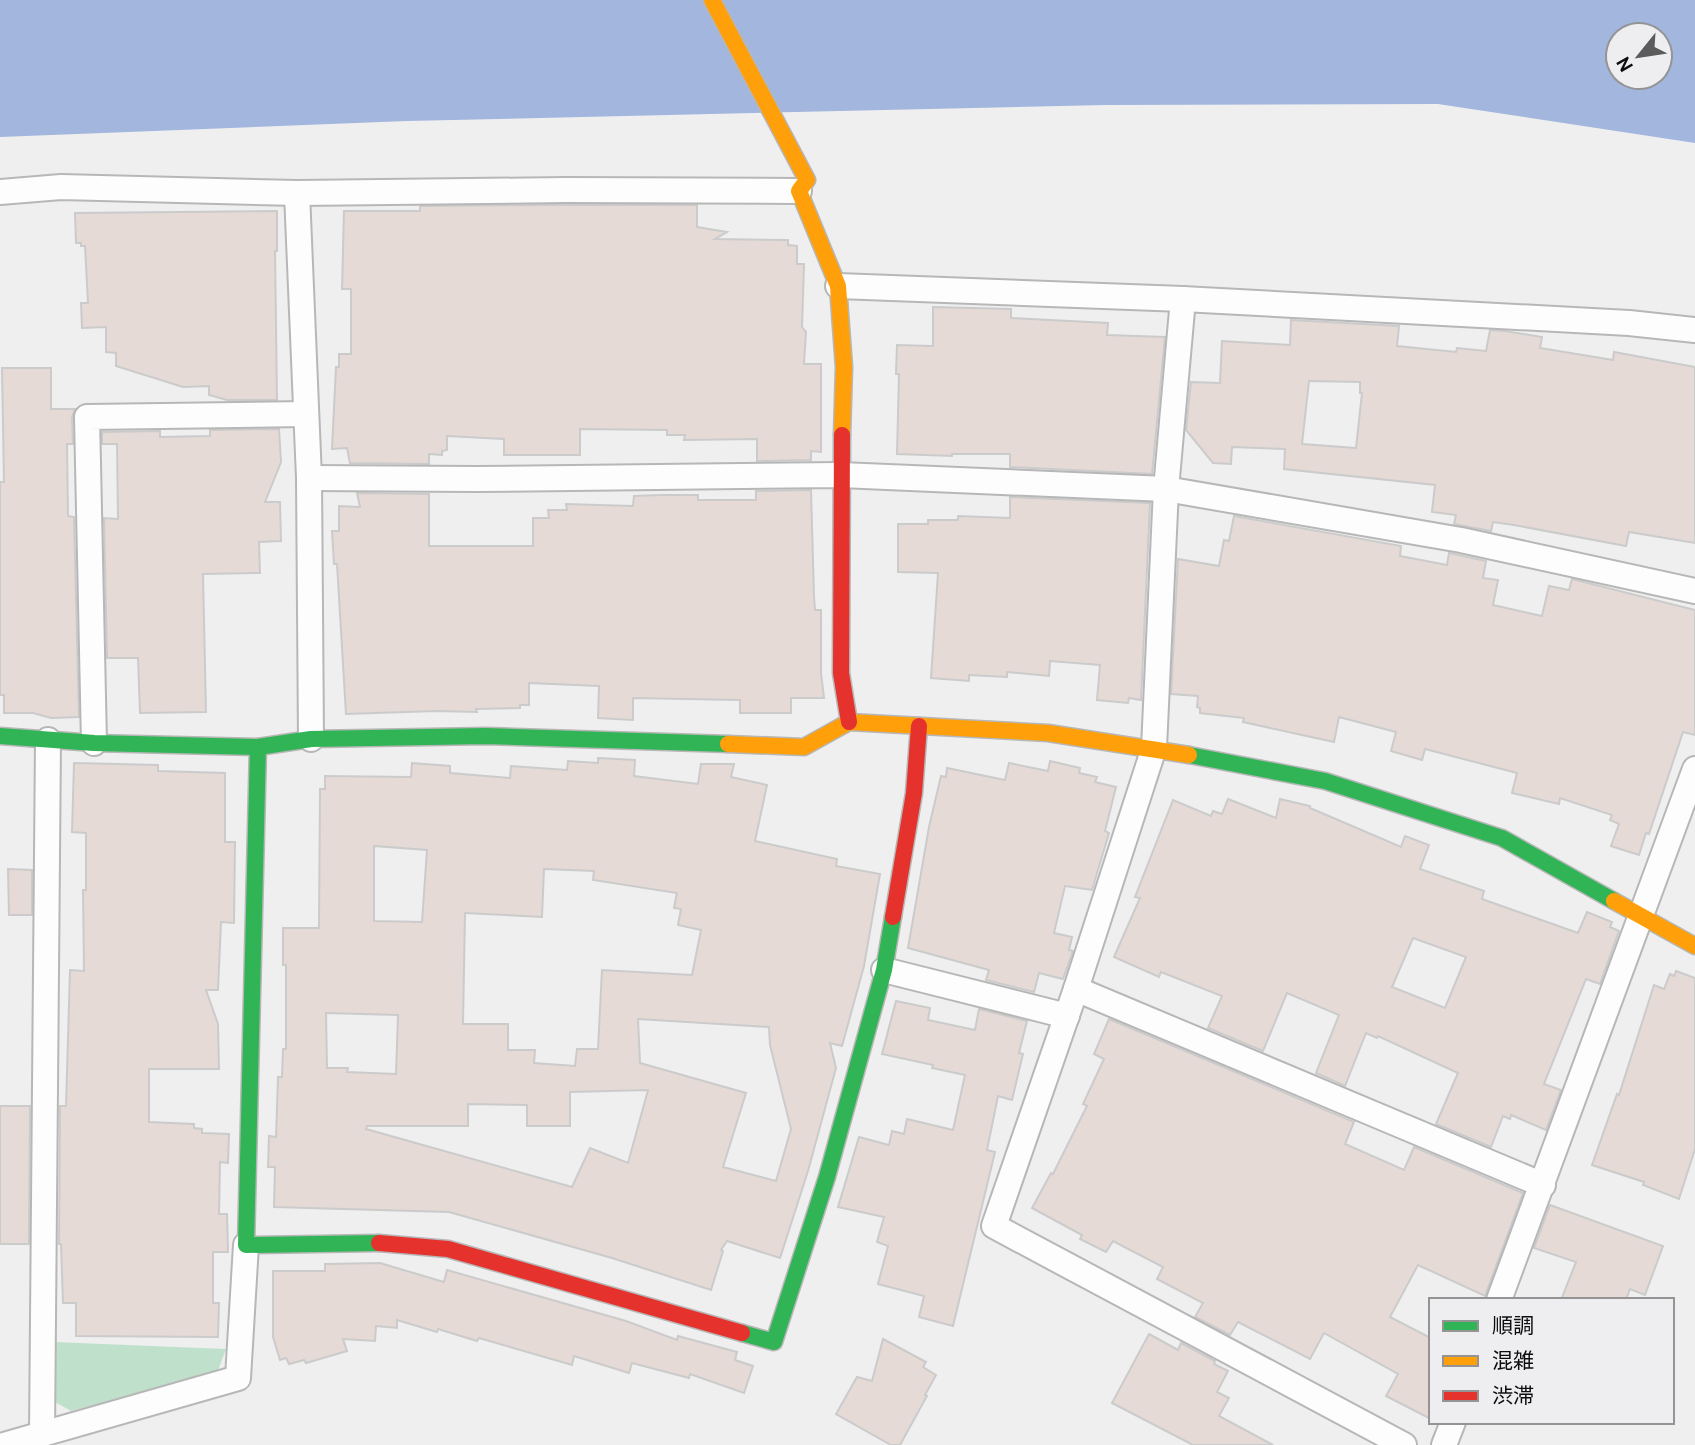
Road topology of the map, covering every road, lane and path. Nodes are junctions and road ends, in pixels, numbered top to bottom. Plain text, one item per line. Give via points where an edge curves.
1 (712, 0) edge
2 (803, 186) junction
3 (0, 192) edge
4 (297, 192) junction
5 (838, 286) junction
6 (1183, 299) junction
7 (1695, 330) edge
8 (306, 414) junction
9 (841, 475) junction
10 (309, 478) junction
11 (1166, 489) junction
12 (1695, 591) edge
13 (849, 722) junction
14 (919, 726) junction
15 (0, 736) edge
16 (311, 739) junction
17 (48, 740) junction
18 (94, 743) junction
19 (258, 747) junction
20 (1154, 748) junction
21 (1695, 769) edge
22 (1641, 916) junction
23 (1695, 946) edge
24 (884, 970) junction
25 (1076, 989) junction
26 (1067, 1016) junction
27 (1543, 1185) junction
28 (246, 1245) junction
29 (1500, 1298) edge
30 (1452, 1424) edge
31 (42, 1436) junction
32 (4, 1445) edge
33 (1404, 1445) edge
34 (1444, 1445) edge

1 - 2 street
2 - 4 street
2 - 5 street
3 - 4 street via 61,187
4 - 8 street
5 - 6 street
5 - 9 street via 844,367
6 - 7 street
6 - 11 street
8 - 10 street
8 - 18 street via 88,417
9 - 10 street
9 - 11 street
9 - 13 street via 841,673
10 - 16 street
11 - 12 street via 1461,540
11 - 20 street
13 - 14 street
13 - 16 street via 804,747 486,736
14 - 20 street via 1048,733
14 - 24 street via 914,793
15 - 17 street
16 - 19 street
17 - 18 street
17 - 31 street
18 - 19 street
19 - 28 street
20 - 22 street via 1325,781 1502,838
20 - 25 street
21 - 22 street
22 - 23 street
22 - 27 street
24 - 26 street
24 - 28 street via 827,1177 774,1342 448,1249 381,1243
25 - 26 street
25 - 27 street
26 - 33 street via 995,1227
27 - 29 street
28 - 31 street via 237,1378
30 - 34 street
31 - 32 street

